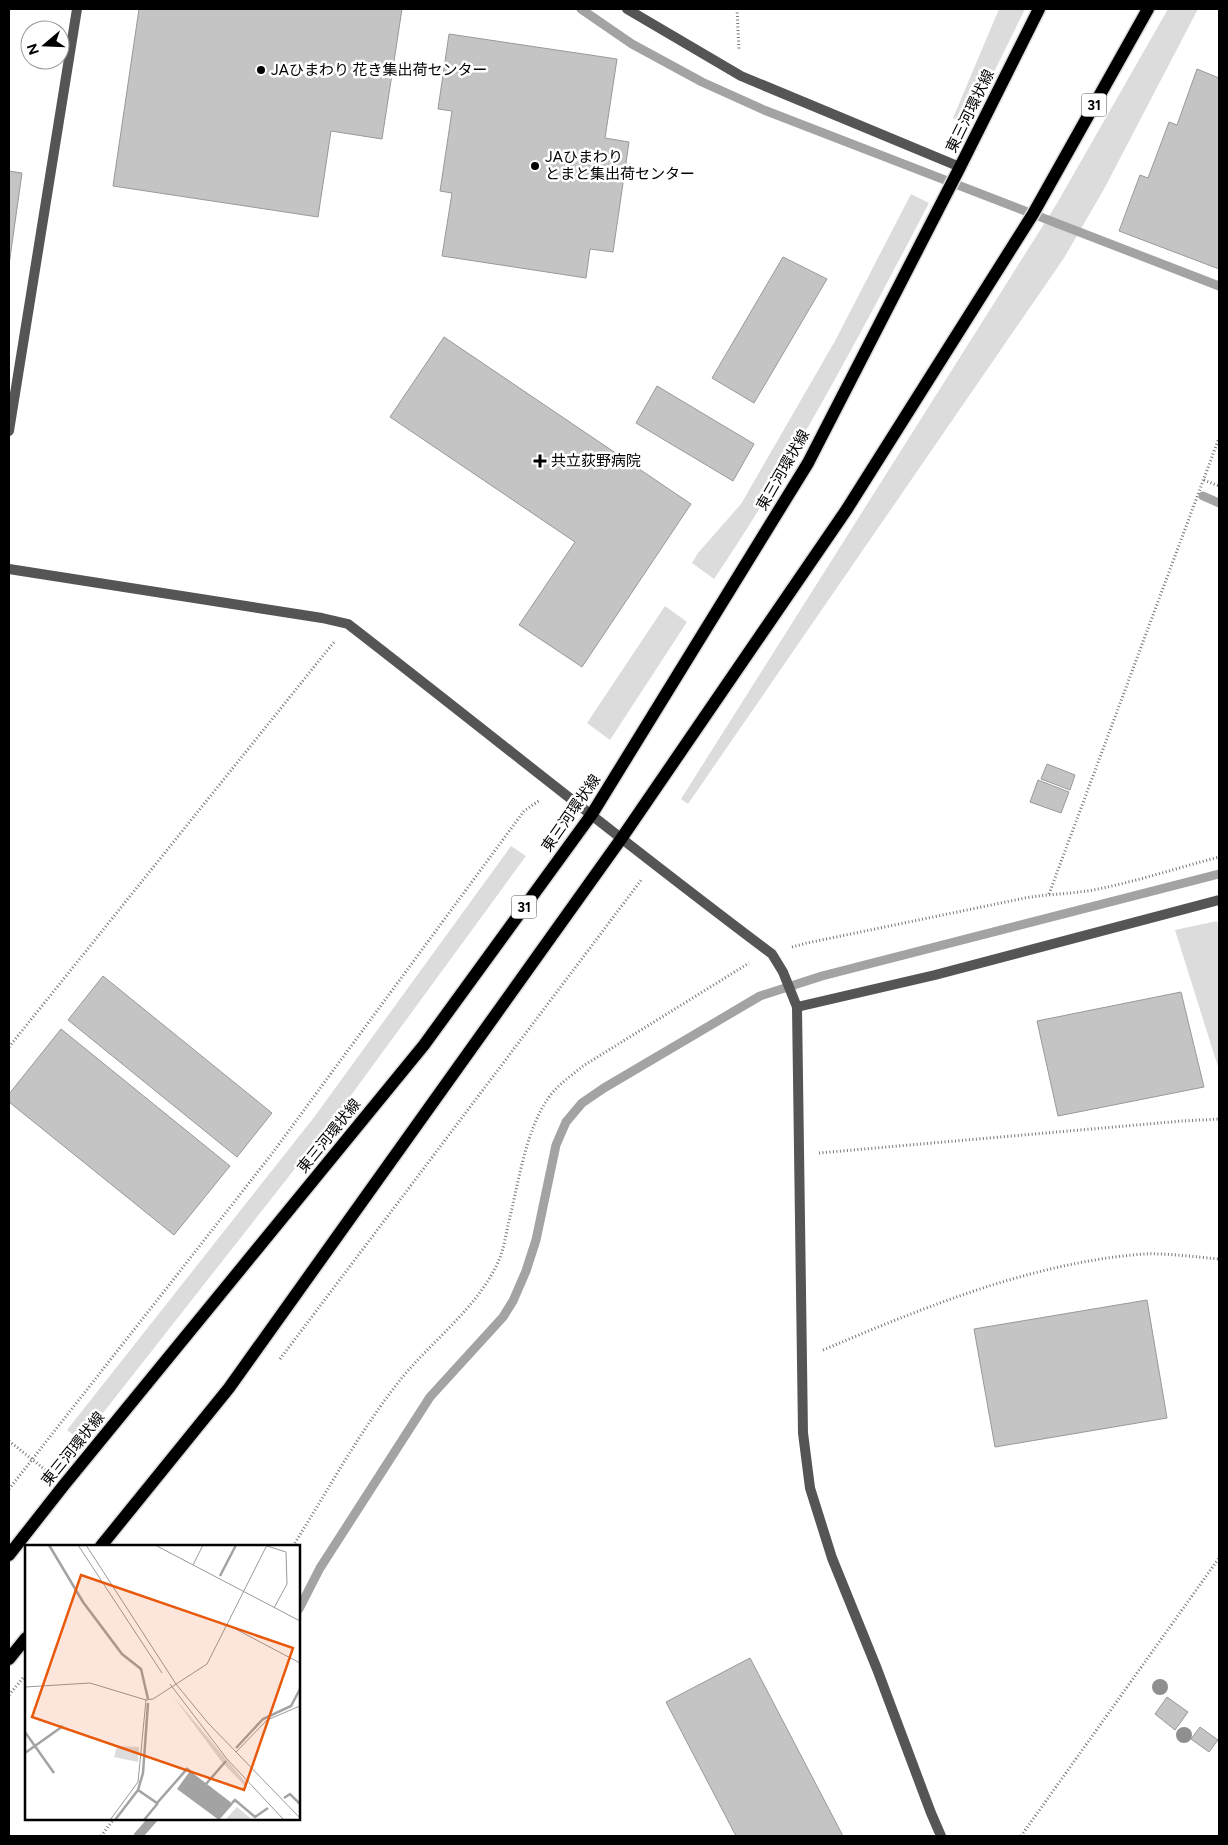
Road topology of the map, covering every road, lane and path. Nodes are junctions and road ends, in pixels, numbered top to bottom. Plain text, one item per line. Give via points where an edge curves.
1 (77, 9) edge
2 (627, 9) edge
3 (737, 9) edge
4 (1039, 9) edge
5 (1148, 9) edge
6 (741, 76) junction
7 (960, 168) junction
8 (9, 431) edge
9 (1219, 438) edge
10 (1204, 480) junction
11 (1219, 486) edge
12 (9, 569) edge
13 (348, 624) junction
14 (558, 787) junction
15 (592, 814) junction
16 (621, 838) junction
17 (1219, 857) edge
18 (652, 864) junction
19 (1049, 894) junction
20 (1219, 900) edge
21 (772, 954) junction
22 (797, 1007) junction
23 (9, 1047) edge
24 (1219, 1120) edge
25 (798, 1154) junction
26 (1219, 1258) edge
27 (279, 1359) dead end
28 (803, 1359) junction
29 (9, 1441) edge
30 (33, 1460) junction
31 (64, 1485) junction
32 (9, 1489) edge
33 (102, 1545) edge
34 (294, 1545) edge
35 (9, 1555) edge
36 (1219, 1558) edge
37 (25, 1639) edge
38 (9, 1659) edge
39 (25, 1674) edge
40 (9, 1695) edge
41 (113, 1820) edge
42 (101, 1836) edge
43 (941, 1836) edge
44 (1021, 1836) edge

1 - 8 street
2 - 6 street
3 - 6 path
4 - 7 main road, 東三河環状線 / 31
5 - 16 main road, 31 via 1033,214 847,509
6 - 7 street
7 - 15 main road, 東三河環状線 / 31 via 808,463
9 - 10 path
10 - 11 path
10 - 19 path
12 - 13 street
13 - 14 street
13 - 23 path
14 - 15 street
14 - 30 path via 524,811 271,1155
15 - 16 street
15 - 31 main road, 東三河環状線 / 31 via 424,1046
16 - 18 street
16 - 33 main road, 31 via 229,1388
17 - 19 path via 1094,890
18 - 21 street
18 - 27 path
19 - 21 path via 807,942
20 - 22 street via 935,976
21 - 22 street
21 - 34 path via 750,963 583,1066 548,1098 530,1138 501,1254 490,1277 477,1296 398,1382
22 - 25 street
24 - 25 path
25 - 28 street
26 - 28 path via 1145,1254 1080,1262 1013,1278 892,1321
28 - 43 street via 803,1433 810,1488 832,1558
29 - 30 path
30 - 31 path
30 - 32 path
31 - 35 main road, 東三河環状線 / 31
36 - 44 path
37 - 38 main road
39 - 40 path
41 - 42 path

